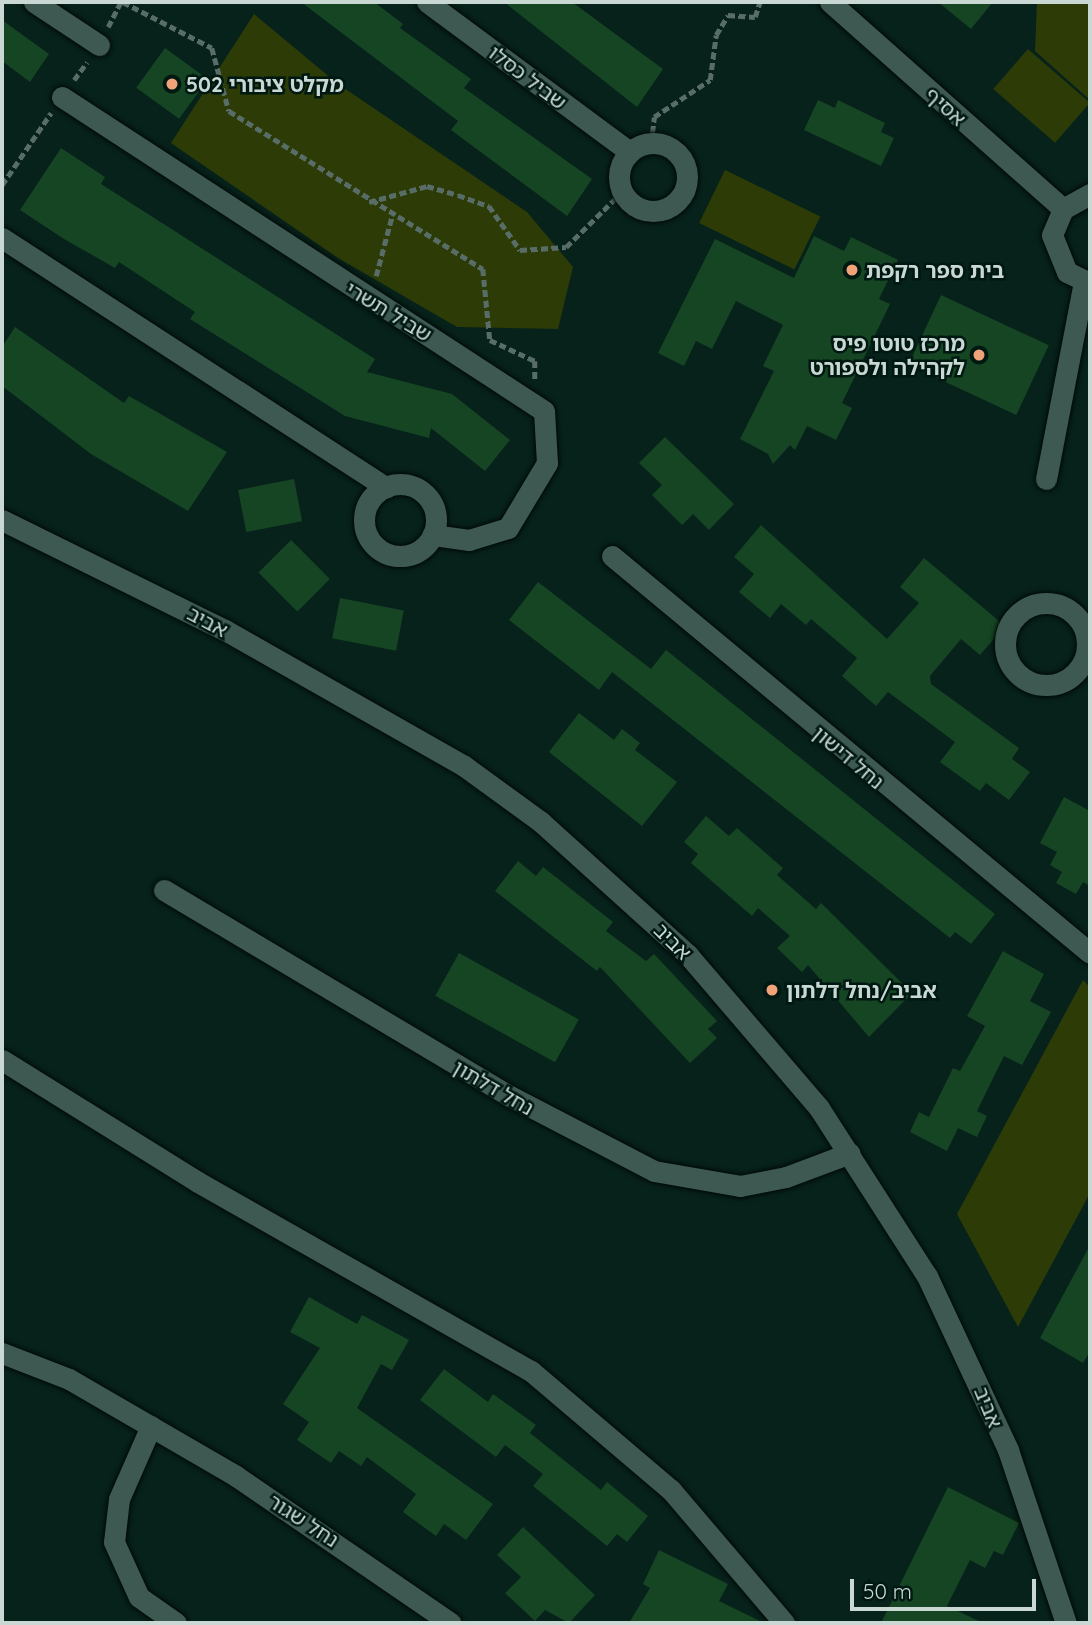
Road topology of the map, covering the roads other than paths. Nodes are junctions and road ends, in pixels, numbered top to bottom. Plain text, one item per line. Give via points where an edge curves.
1 (34, 2) edge
2 (427, 2) edge
3 (830, 2) edge
4 (99, 45) dead end
5 (62, 97) dead end
6 (630, 152) junction
7 (1090, 194) edge
8 (1063, 209) junction
9 (2, 238) edge
10 (1087, 282) edge
11 (1046, 480) dead end
12 (386, 486) junction
13 (2, 520) edge
14 (432, 535) junction
15 (612, 555) dead end
16 (164, 891) dead end
17 (1090, 953) edge
18 (2, 1060) edge
19 (850, 1153) junction
20 (2, 1353) edge
21 (151, 1426) junction
22 (176, 1623) edge
23 (451, 1623) edge
24 (784, 1623) edge
25 (1066, 1623) edge

1 - 4 street
2 - 6 street, שביל כסלו
3 - 8 street, אסיף
5 - 14 street, שביל תשרי via 544,411 547,463 509,528 469,540
6 - 6 street via 651,143 681,157 685,191 659,211 638,208 622,192 619,171
7 - 8 street
8 - 10 street via 1053,248 1067,272
9 - 12 street
10 - 11 street
12 - 14 street via 410,485 429,500
12 - 14 street via 364,513 374,545 406,556
13 - 19 street, אביב via 170,601 385,718 541,822 688,955 764,1039
15 - 17 street, נחל דישון
16 - 19 street, נחל דלתון via 451,1063 654,1171 740,1186 786,1177
18 - 24 street via 198,1182 531,1371 671,1490
19 - 25 street, אביב via 927,1276 971,1363
20 - 21 street, נחל שגור via 69,1379
21 - 22 street via 119,1499 114,1542 126,1580
21 - 23 street, נחל שגור via 290,1510

